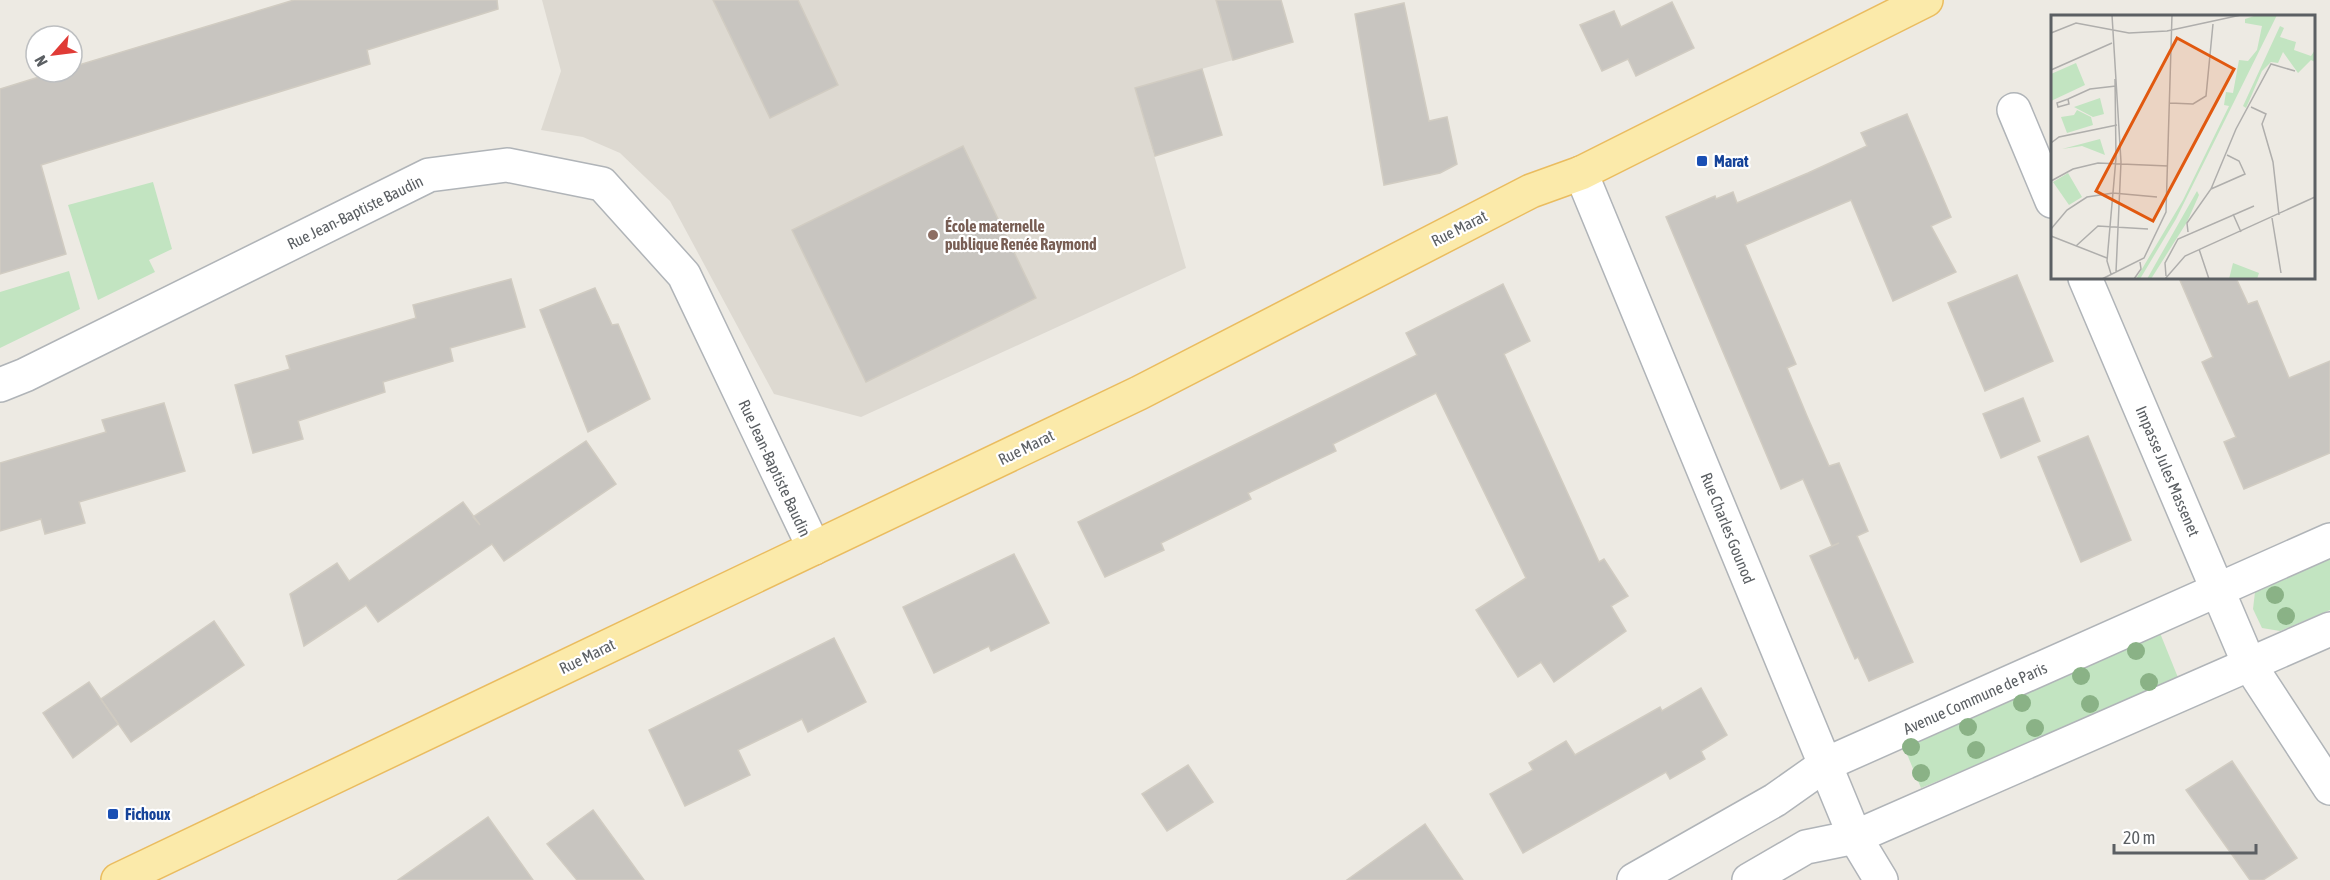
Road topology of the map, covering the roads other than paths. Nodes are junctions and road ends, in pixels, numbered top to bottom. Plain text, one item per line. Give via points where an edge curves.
1 (1926, 0) edge
2 (2014, 110) dead end
3 (1581, 174) junction
4 (2051, 199) edge
5 (2085, 279) edge
6 (0, 385) edge
7 (2330, 540) edge
8 (813, 548) junction
9 (2218, 590) junction
10 (2330, 629) edge
11 (2249, 664) junction
12 (1826, 764) junction
13 (2330, 788) edge
14 (1855, 837) junction
15 (118, 880) edge
16 (1634, 880) edge
17 (1749, 880) edge
18 (1881, 880) edge

1 - 3 main road, Rue Marat
2 - 4 street
3 - 8 main road, Rue Marat via 1531,191 1139,393
3 - 12 street, Rue Charles Gounod
5 - 9 street, Impasse Jules Massenet
6 - 8 street, Rue Jean-Baptiste Baudin via 429,175 507,165 528,169 602,184 684,275
7 - 9 street, Avenue Commune de Paris
8 - 15 main road, Rue Marat
9 - 11 street, Impasse Jules Massenet
9 - 12 street, Avenue Commune de Paris
10 - 11 street
11 - 13 street, Impasse Jules Massenet
11 - 14 street
12 - 14 street, Rue Charles Gounod
12 - 16 street, Avenue Commune de Paris via 1775,800
14 - 17 street via 1806,847
14 - 18 street, Rue Charles Gounod

